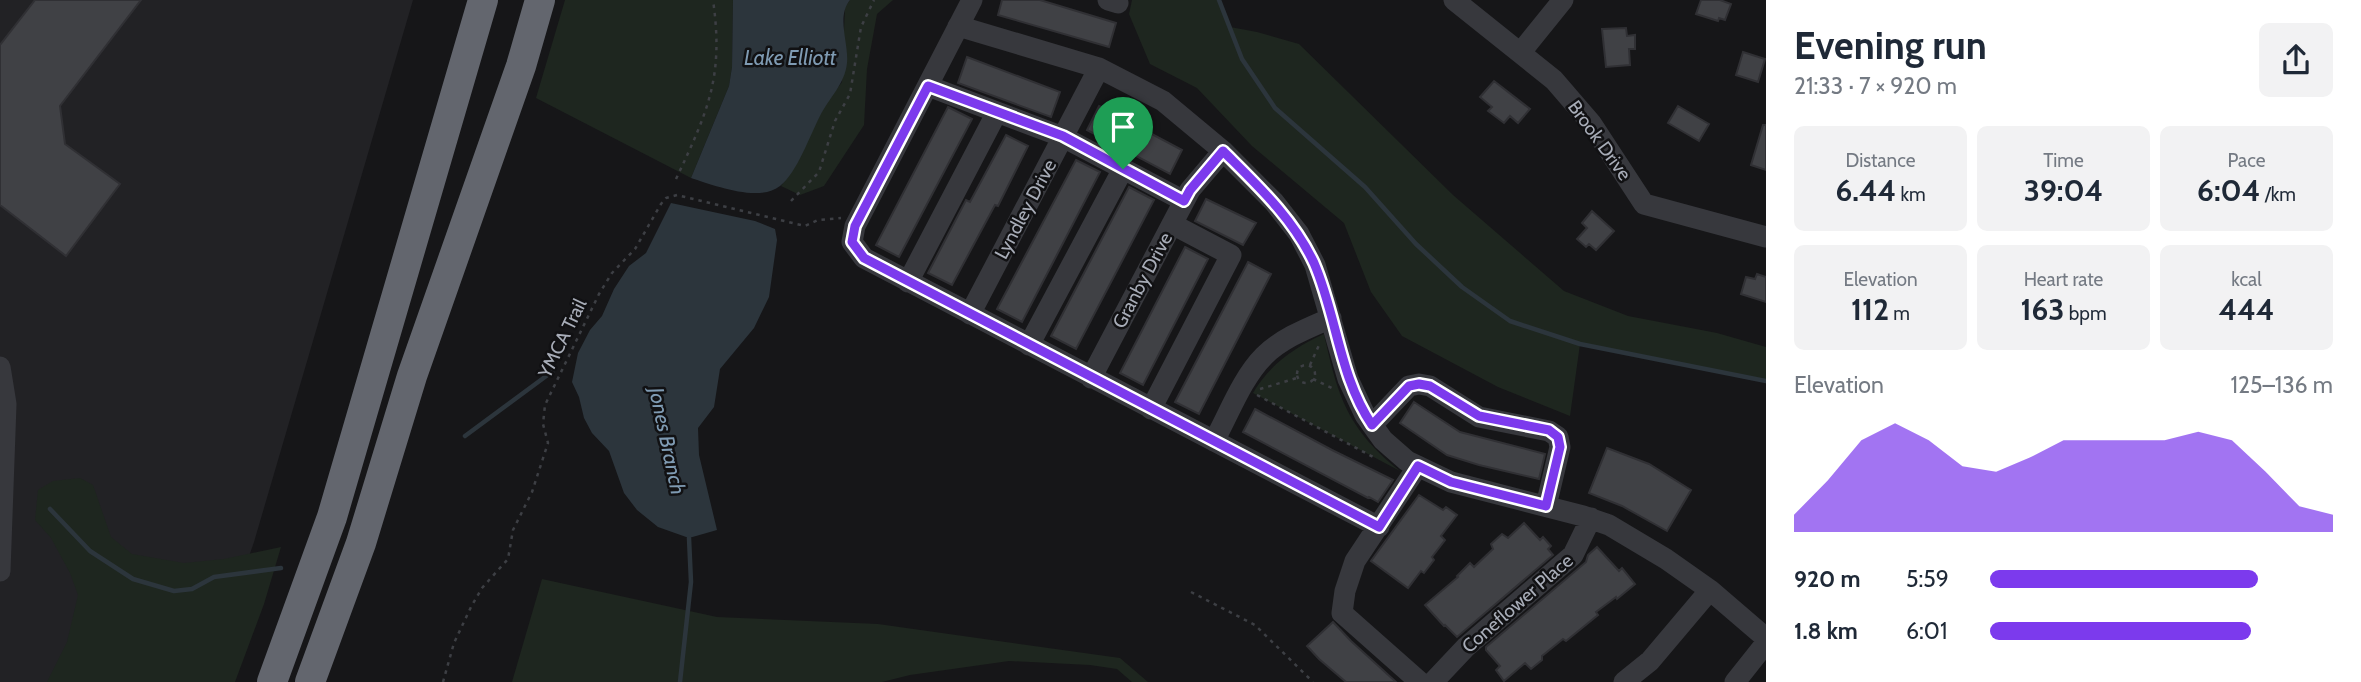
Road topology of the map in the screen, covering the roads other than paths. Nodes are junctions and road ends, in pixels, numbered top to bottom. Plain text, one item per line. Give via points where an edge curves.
1 (483, 0) edge
2 (540, 0) edge
3 (972, 0) edge
4 (1454, 0) edge
5 (1563, 0) edge
6 (958, 26) junction
7 (1521, 52) junction
8 (1099, 68) junction
9 (928, 86) junction
10 (997, 112) junction
11 (1063, 136) junction
12 (1223, 151) junction
13 (1123, 169) junction
14 (1184, 201) junction
15 (1172, 224) junction
16 (1766, 237) edge
17 (908, 282) junction
18 (970, 314) junction
19 (1327, 326) junction
20 (1029, 345) junction
21 (0, 367) edge
22 (1091, 378) junction
23 (1151, 409) junction
24 (1372, 425) junction
25 (1214, 442) junction
26 (1418, 466) junction
27 (1546, 506) junction
28 (1591, 518) junction
29 (1379, 527) junction
30 (0, 571) edge
31 (1710, 590) junction
32 (1766, 641) edge
33 (272, 682) edge
34 (310, 682) edge
35 (1420, 682) edge
36 (1433, 682) edge
37 (1624, 682) edge
38 (1735, 682) edge

1 - 33 highway via 332,517
2 - 34 highway via 517,79 412,376 361,543
3 - 6 street
4 - 7 street, Brook Drive
5 - 7 street
6 - 8 street
6 - 9 street
7 - 16 street, Brook Drive via 1554,80 1591,123 1644,204
8 - 11 street, Lyndley Drive
8 - 12 street via 1163,101
9 - 10 street
9 - 17 street via 858,220 852,242 864,258
10 - 11 street
10 - 17 street
11 - 13 street
11 - 18 street, Lyndley Drive
12 - 14 street, Granby Drive
12 - 19 street via 1299,234 1315,265
13 - 14 street
13 - 20 street
14 - 15 street, Granby Drive
15 - 22 street, Granby Drive
15 - 23 street via 1231,255
17 - 18 street
18 - 20 street
19 - 24 street
19 - 25 street via 1300,331 1265,356 1249,376
20 - 22 street
21 - 30 street via 6,404
22 - 23 street
23 - 25 street
24 - 26 street via 1383,440
24 - 27 street via 1409,386 1419,384 1479,416 1549,430 1558,437 1560,447
25 - 29 street
26 - 27 street via 1451,482
26 - 29 street
27 - 28 street
28 - 31 street via 1633,538
28 - 36 street, Coneflower Place via 1573,555 1466,647
29 - 35 street via 1355,561 1342,613
31 - 32 street
31 - 37 street via 1650,661
32 - 38 street

